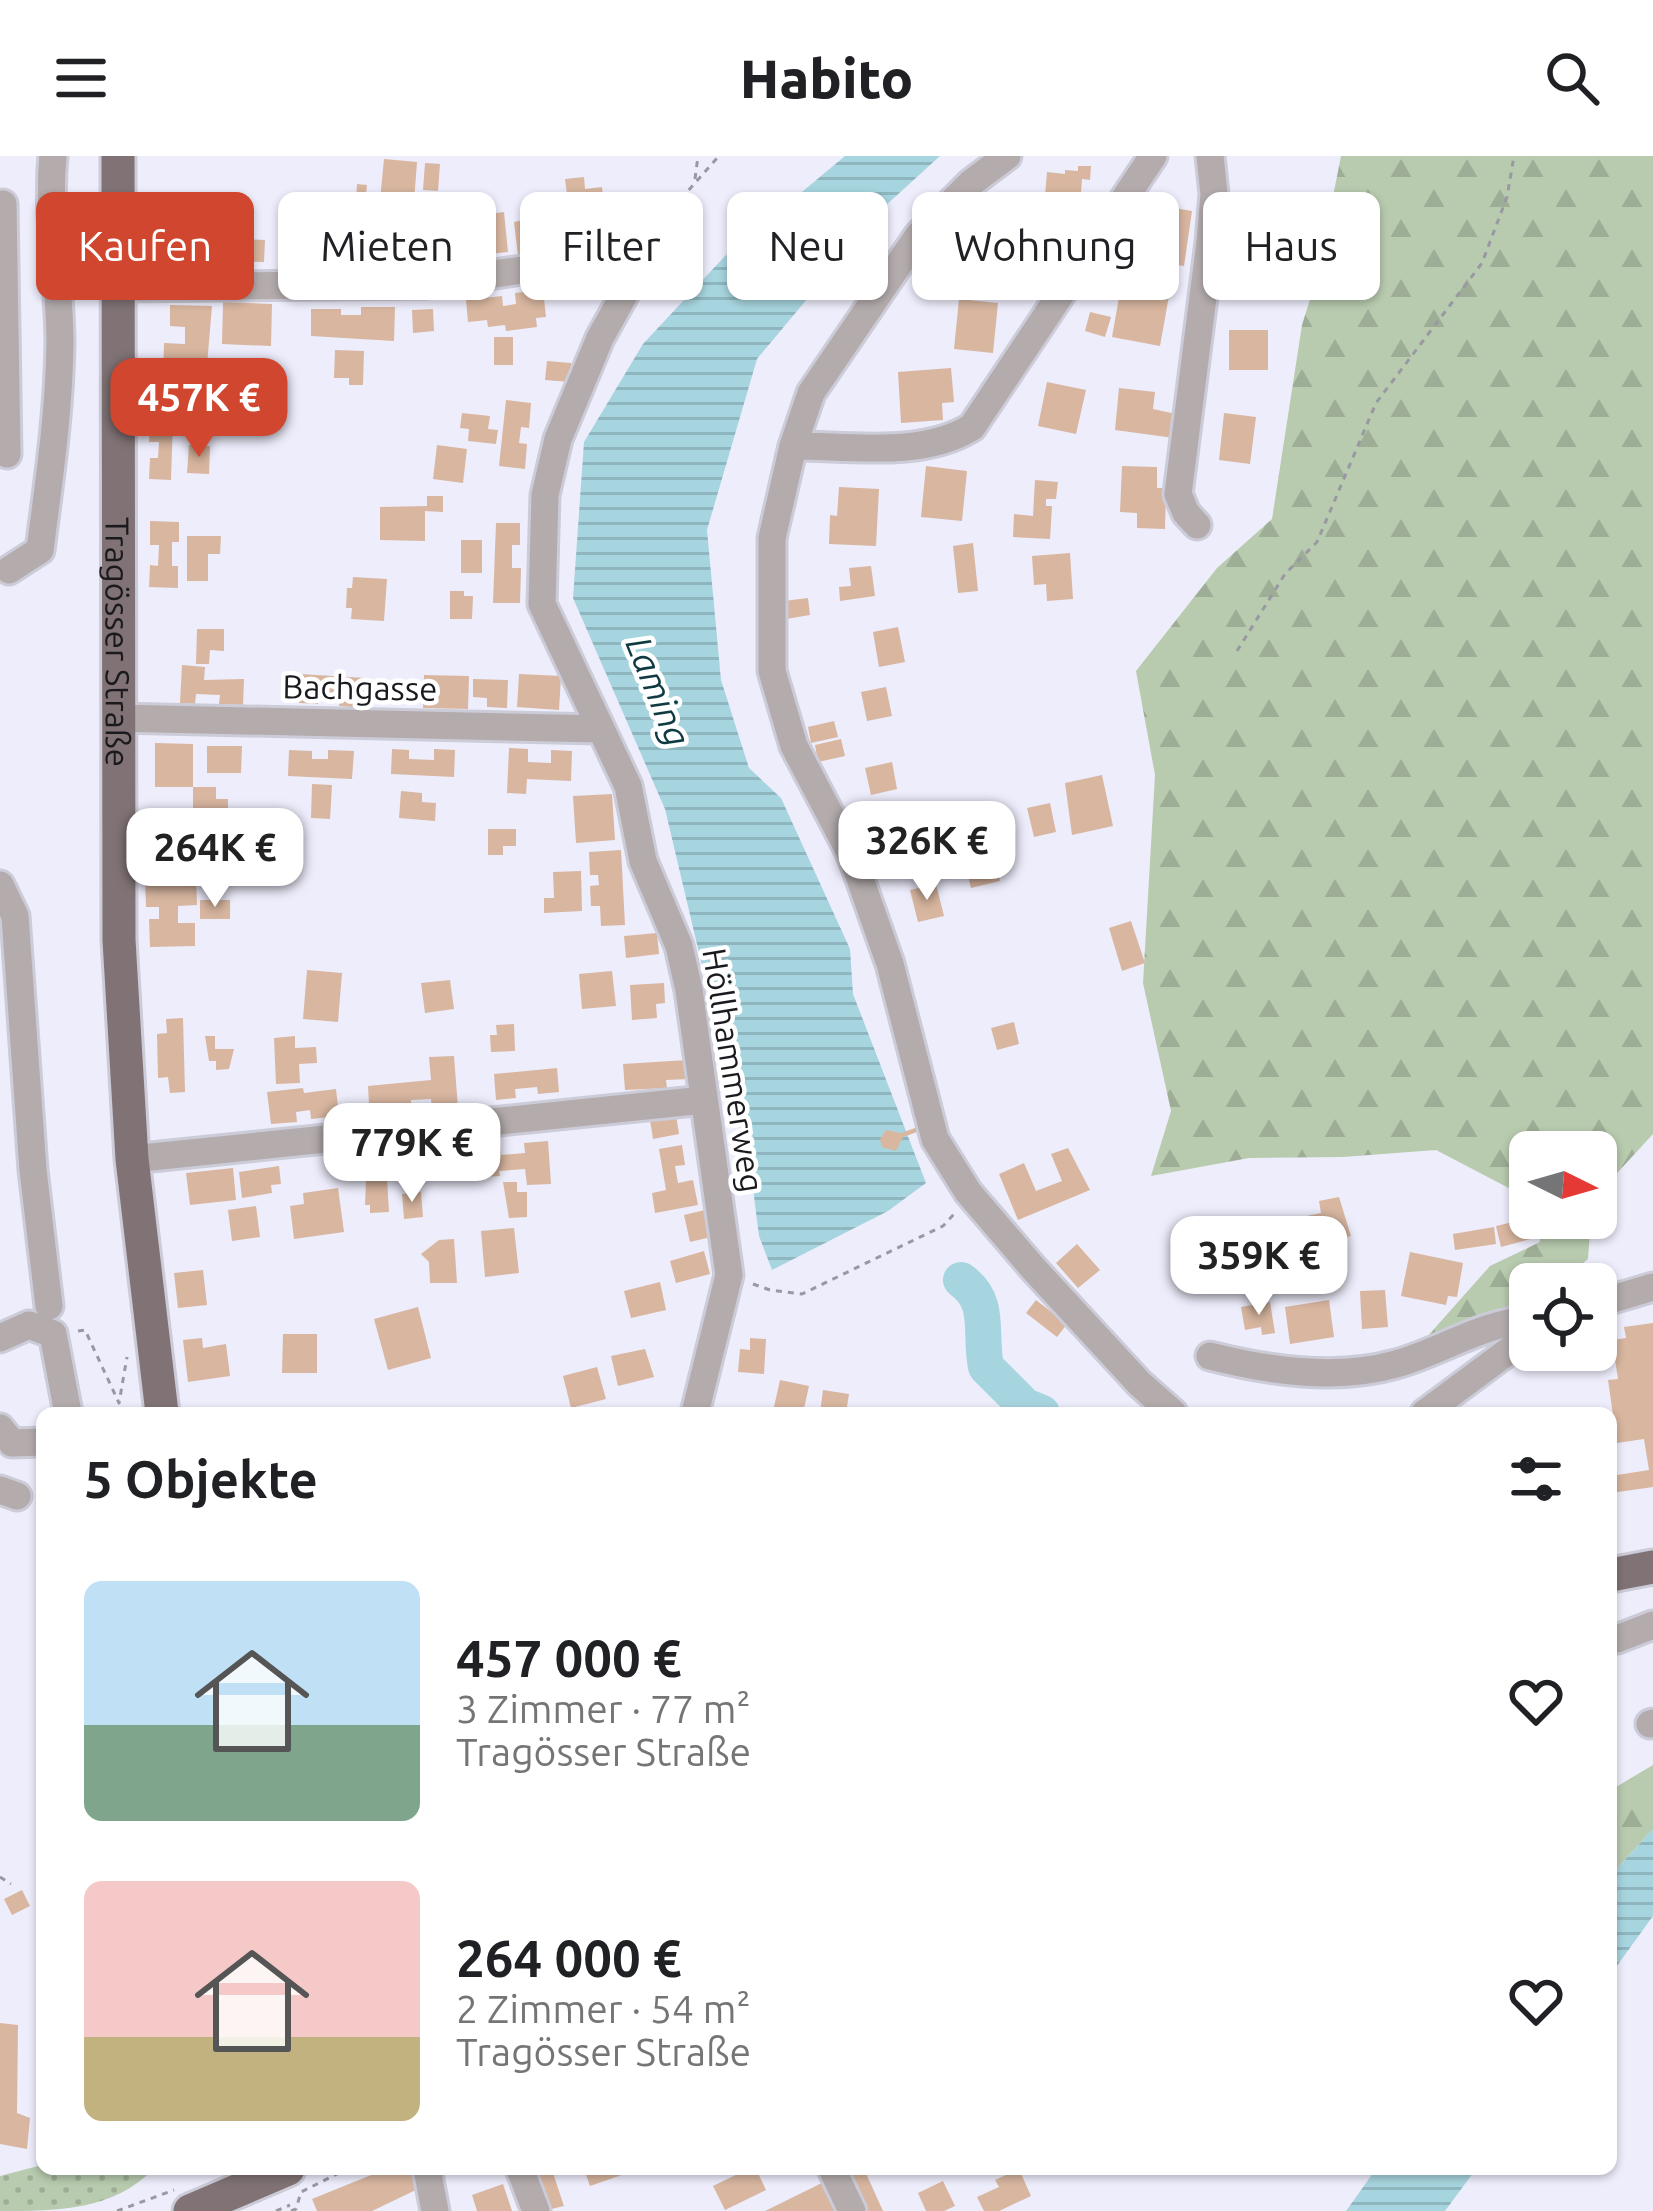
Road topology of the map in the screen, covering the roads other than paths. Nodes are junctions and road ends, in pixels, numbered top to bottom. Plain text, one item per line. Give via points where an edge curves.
1 (53, 156) edge
2 (118, 156) edge
3 (1007, 156) edge
4 (1154, 156) edge
5 (1210, 156) edge
6 (50, 192) edge
7 (117, 192) edge
8 (36, 201) edge
9 (2, 204) edge
10 (254, 286) edge
11 (57, 300) edge
12 (115, 300) edge
13 (793, 446) junction
14 (53, 453) junction
15 (4, 454) edge
16 (1197, 525) dead end
17 (9, 570) dead end
18 (118, 718) junction
19 (600, 729) junction
20 (0, 885) edge
21 (704, 1100) junction
22 (132, 1159) junction
23 (1653, 1287) edge
24 (1617, 1298) edge
25 (49, 1306) dead end
26 (1509, 1326) edge
27 (0, 1338) edge
28 (1509, 1351) edge
29 (1210, 1356) dead end
30 (67, 1407) edge
31 (161, 1407) edge
32 (697, 1407) edge
33 (1167, 1407) edge
34 (1433, 1407) edge
35 (0, 1428) edge
36 (36, 1442) edge
37 (1653, 1567) edge
38 (1617, 1574) edge
39 (1653, 1625) edge
40 (1617, 1639) dead end
41 (429, 2175) edge
42 (522, 2175) edge
43 (835, 2175) edge
44 (272, 2182) edge
45 (184, 2199) edge
46 (435, 2211) edge
47 (536, 2211) edge
48 (851, 2211) edge

1 - 6 street
2 - 7 main road, Tragösser Straße
3 - 13 street via 918,236 811,393
4 - 13 street via 972,427 950,441 910,446
5 - 16 street via 1210,242 1178,494
8 - 9 street
9 - 15 street
10 - 19 street, Höllhammerweg via 426,284 644,259 600,338 545,495 542,604
11 - 14 street
12 - 18 main road, Tragösser Straße
13 - 33 street via 772,538 772,670 794,746 852,856 935,1139 968,1192
14 - 15 street
14 - 17 street via 40,550
18 - 19 street, Bachgasse
18 - 22 main road, Tragösser Straße via 119,940
19 - 21 street, Höllhammerweg via 628,786 643,860 679,946
20 - 25 street via 14,916
21 - 22 street
21 - 32 street, Höllhammerweg via 730,1275
22 - 31 main road, Tragösser Straße
23 - 24 street
26 - 29 street via 1362,1369 1294,1373
27 - 30 street via 29,1325 53,1334
28 - 34 street
35 - 36 street via 13,1443
37 - 38 main road
39 - 40 street
41 - 46 street
42 - 47 street
43 - 48 street
44 - 45 main road

